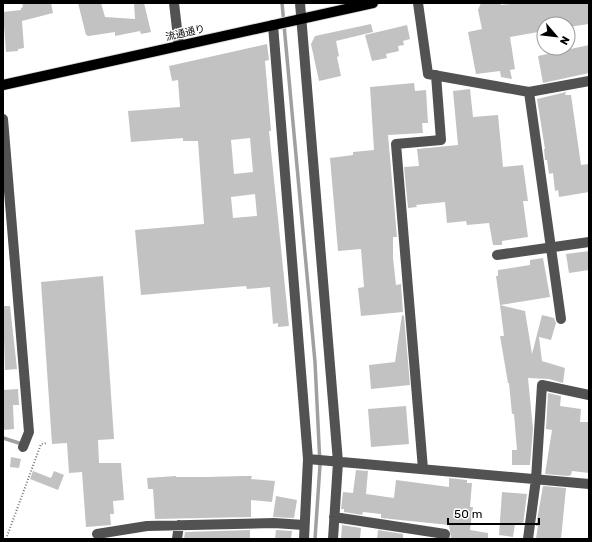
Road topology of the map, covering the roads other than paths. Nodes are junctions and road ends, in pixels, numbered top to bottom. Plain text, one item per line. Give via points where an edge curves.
1 (174, 3) edge
2 (300, 3) edge
3 (373, 3) edge
4 (418, 3) edge
5 (298, 20) junction
6 (273, 25) junction
7 (179, 46) junction
8 (436, 75) junction
9 (589, 81) edge
10 (3, 86) edge
11 (529, 92) junction
12 (3, 119) edge
13 (7, 219) edge
14 (589, 242) edge
15 (550, 247) junction
16 (496, 255) dead end
17 (561, 319) dead end
18 (589, 396) edge
19 (23, 447) dead end
20 (308, 460) junction
21 (338, 462) junction
22 (423, 469) junction
23 (536, 479) junction
24 (589, 484) edge
25 (334, 517) junction
26 (179, 525) junction
27 (304, 525) junction
28 (97, 534) dead end
29 (177, 539) edge
30 (304, 539) edge
31 (333, 539) edge
32 (444, 539) edge
33 (528, 539) edge

1 - 7 street
2 - 5 street
3 - 5 main road, 流通通り
4 - 8 street via 428,74
5 - 6 main road, 流通通り
5 - 21 street
6 - 7 main road, 流通通り
6 - 20 street
7 - 10 main road, 流通通り
8 - 11 street
8 - 22 street via 441,140 396,144
9 - 11 street
11 - 15 street
12 - 13 street
13 - 19 street via 29,432
14 - 15 street
15 - 16 street
15 - 17 street
18 - 23 street via 542,385
20 - 21 street
20 - 27 street
21 - 22 street
21 - 25 street
22 - 23 street
23 - 24 street
23 - 33 street
25 - 31 street
25 - 32 street via 445,534
26 - 27 street
26 - 28 street via 147,526
26 - 29 street
27 - 30 street

